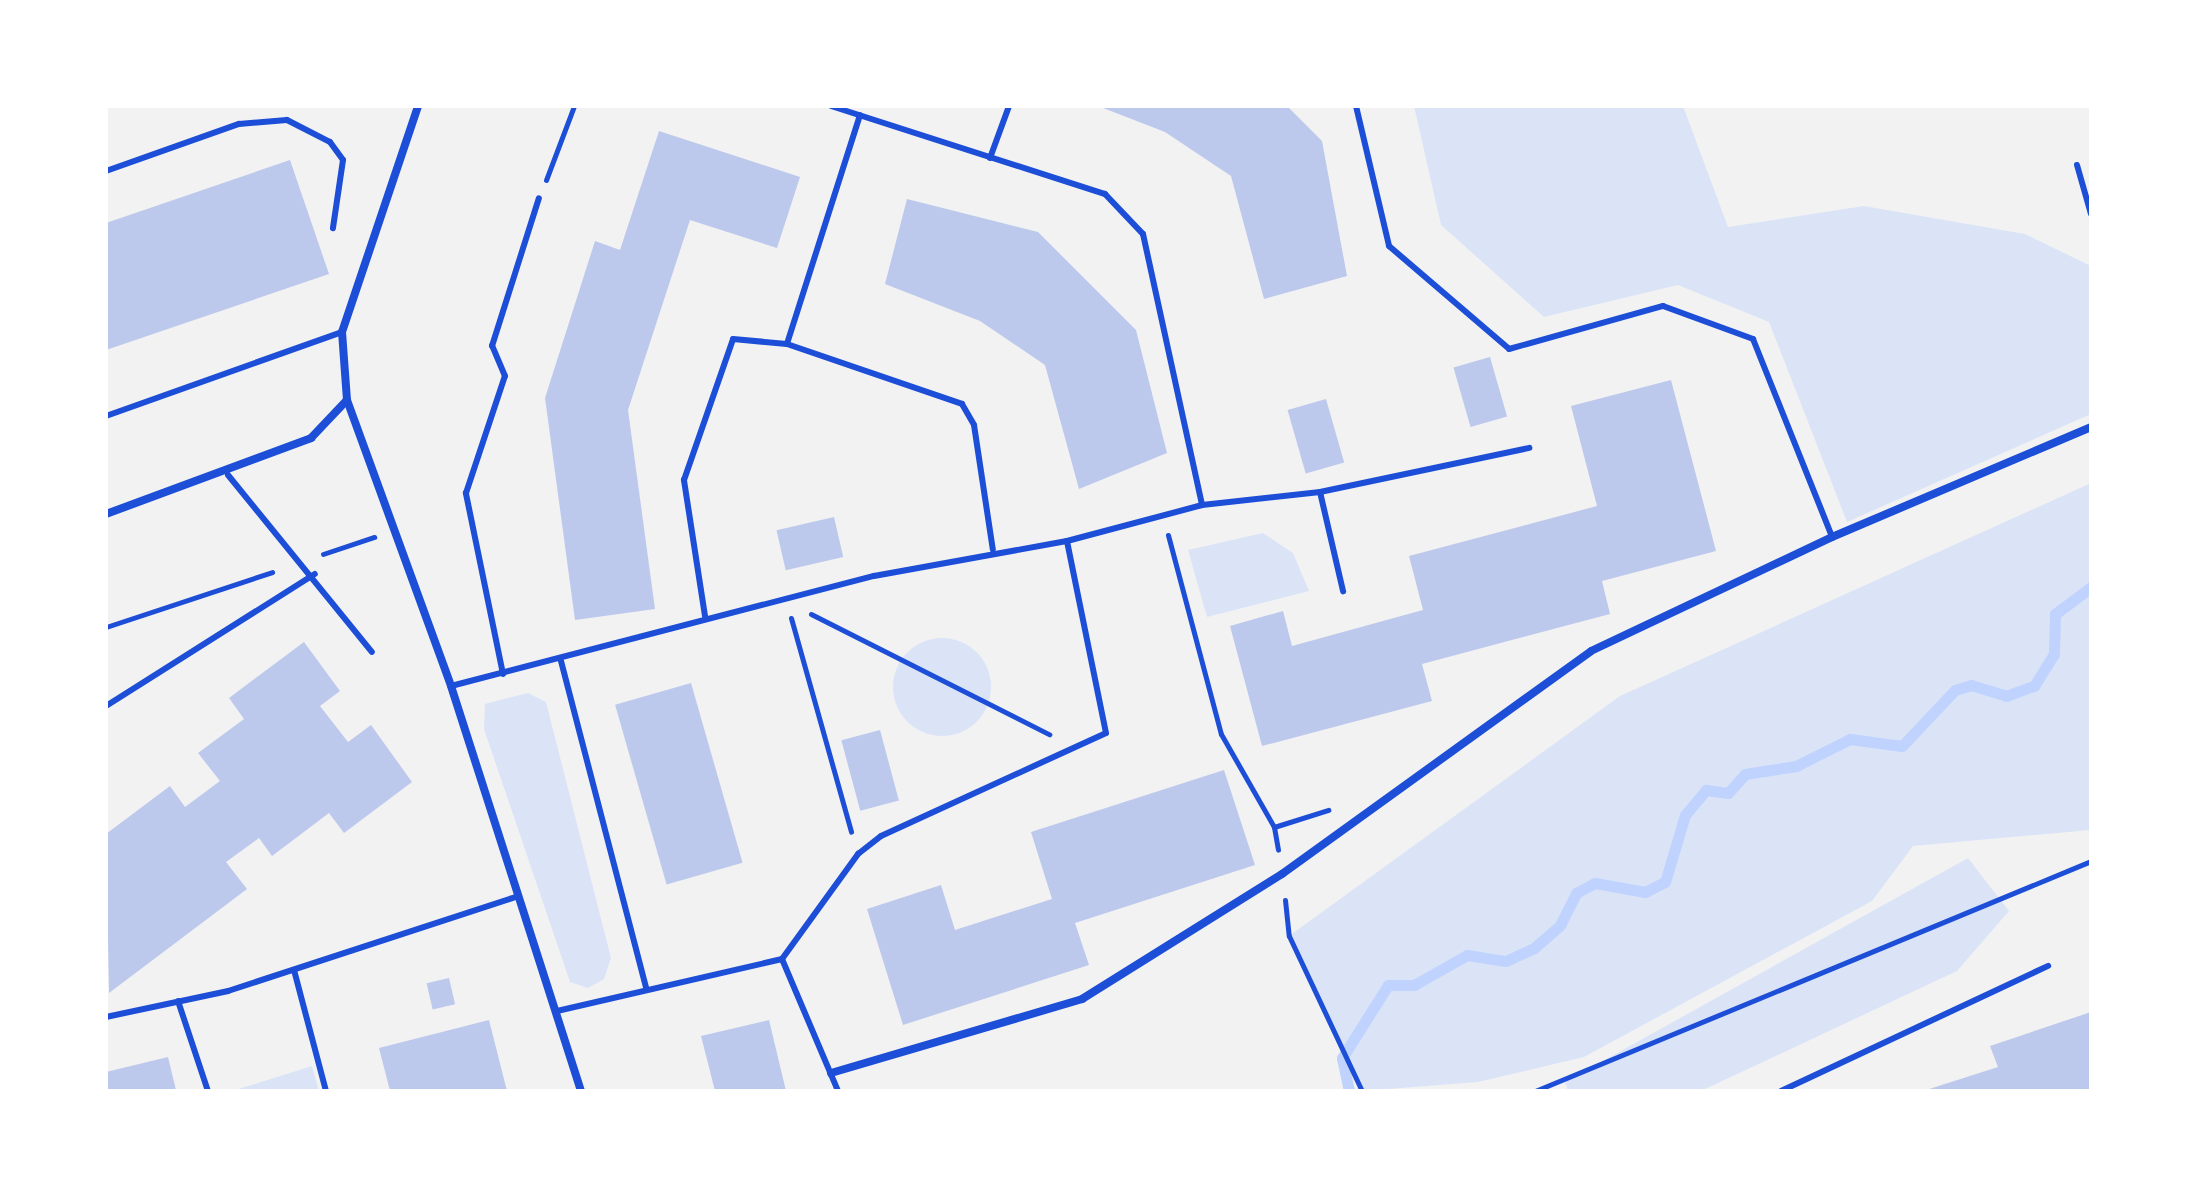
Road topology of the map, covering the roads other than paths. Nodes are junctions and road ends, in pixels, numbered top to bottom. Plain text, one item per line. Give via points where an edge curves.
1 (418, 106) edge
2 (831, 106) edge
3 (1009, 106) edge
4 (1356, 106) edge
5 (860, 115) junction
6 (990, 158) junction
7 (2077, 165) dead end
8 (106, 171) edge
9 (539, 198) road end
10 (2091, 214) edge
11 (333, 228) dead end
12 (342, 332) junction
13 (787, 344) junction
14 (347, 400) junction
15 (106, 416) edge
16 (2091, 427) edge
17 (1529, 448) dead end
18 (228, 475) junction
19 (1320, 492) junction
20 (1202, 505) junction
21 (106, 514) edge
22 (1832, 537) junction
23 (1067, 541) junction
24 (993, 550) junction
25 (315, 574) junction
26 (1343, 591) dead end
27 (705, 616) junction
28 (372, 652) dead end
29 (561, 661) junction
30 (503, 674) junction
31 (451, 686) junction
32 (106, 706) edge
33 (518, 896) junction
34 (782, 959) junction
35 (2048, 966) dead end
36 (294, 970) junction
37 (647, 990) junction
38 (178, 1001) junction
39 (557, 1011) junction
40 (106, 1017) edge
41 (831, 1073) junction
42 (208, 1091) edge
43 (326, 1091) edge
44 (581, 1091) edge
45 (838, 1091) edge
46 (1781, 1091) edge

1 - 12 street
2 - 5 lane
3 - 6 lane
4 - 22 lane via 1389,246 1509,349 1663,306 1753,339
5 - 6 lane
5 - 13 lane
6 - 20 lane via 1105,194 1143,234
7 - 10 lane
8 - 11 lane via 239,124 287,120 330,142 343,160
9 - 30 lane via 492,346 505,376 466,493
12 - 14 street
12 - 15 lane
13 - 24 lane via 962,404 974,425
13 - 27 lane via 733,339 684,480
14 - 18 street via 311,438
14 - 31 street
16 - 22 street
17 - 19 lane
18 - 21 street
18 - 25 lane
19 - 20 lane
19 - 26 lane
20 - 23 lane
22 - 41 street via 1591,651 1282,874 1082,999
23 - 24 lane
23 - 34 lane via 1106,733 881,836 858,854
24 - 27 lane via 786,602
25 - 28 lane
25 - 32 lane
27 - 29 lane
29 - 30 lane
29 - 37 lane
30 - 31 lane
31 - 33 street
33 - 36 lane
33 - 39 street
34 - 37 lane
34 - 41 lane
35 - 46 lane
36 - 38 lane
36 - 43 lane
37 - 39 lane
38 - 40 lane
38 - 42 lane
39 - 44 street
41 - 45 lane

